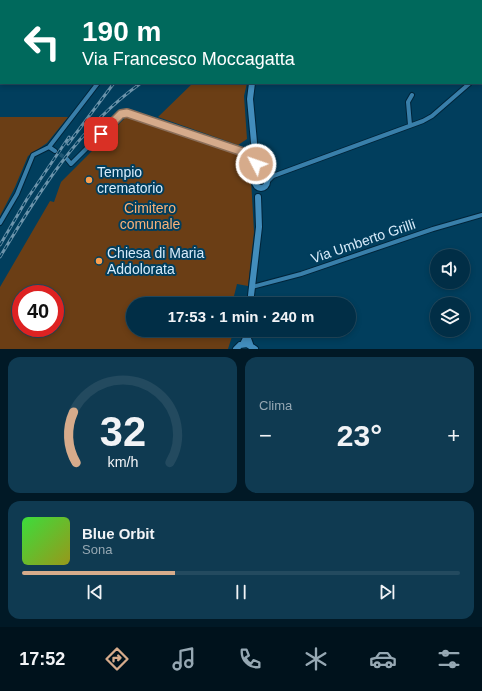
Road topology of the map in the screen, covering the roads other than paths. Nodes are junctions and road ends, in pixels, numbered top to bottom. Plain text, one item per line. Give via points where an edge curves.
1 (97, 84) edge
2 (252, 84) edge
3 (469, 84) edge
4 (412, 96) dead end
5 (410, 125) junction
6 (49, 147) junction
7 (55, 151) tunnel mouth
8 (67, 159) dead end
9 (256, 163) junction
10 (264, 180) junction
11 (255, 182) junction
12 (258, 197) junction
13 (482, 215) edge
14 (0, 223) edge
15 (252, 287) junction
16 (251, 297) edge
17 (248, 337) edge
18 (247, 344) junction
19 (236, 349) edge
20 (255, 349) edge

1 - 6 street
2 - 9 street via 250,99
3 - 5 street via 432,116
4 - 5 street via 408,102
5 - 10 street
6 - 7 street
6 - 14 street via 33,155 17,194
8 - 9 street via 71,164 121,114 127,113 243,152
9 - 10 street
9 - 11 street
10 - 11 street
10 - 11 street via 257,176
10 - 12 street
11 - 12 street
12 - 15 street via 259,227
13 - 15 street, Via Umberto Grilli via 301,274
15 - 16 street
17 - 18 street
18 - 19 street
18 - 20 street

